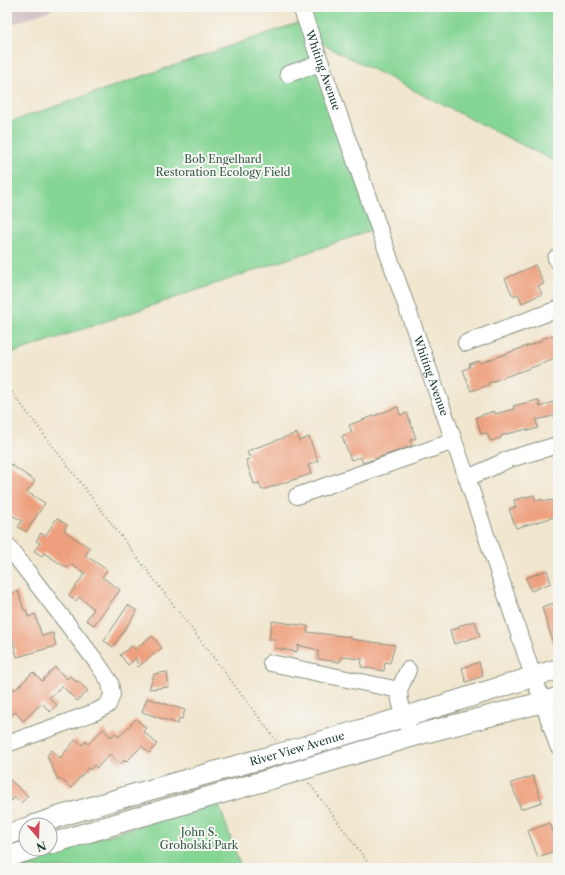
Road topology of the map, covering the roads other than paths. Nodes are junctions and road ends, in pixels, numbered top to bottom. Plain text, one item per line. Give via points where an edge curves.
1 (301, 7) edge
2 (321, 63) junction
3 (288, 74) dead end
4 (558, 309) edge
5 (466, 343) dead end
6 (454, 441) junction
7 (558, 445) edge
8 (467, 478) junction
9 (297, 496) dead end
10 (7, 545) edge
11 (271, 663) dead end
12 (558, 669) edge
13 (408, 670) dead end
14 (534, 677) junction
15 (400, 690) junction
16 (551, 700) edge
17 (405, 717) junction
18 (411, 737) junction
19 (7, 744) edge
20 (558, 746) edge
21 (58, 818) edge
22 (18, 831) edge
23 (7, 835) edge
24 (58, 842) edge
25 (18, 854) edge
26 (7, 857) edge

1 - 2 street, Whiting Avenue
2 - 3 street
2 - 6 street, Whiting Avenue
4 - 5 street
6 - 8 street, Whiting Avenue
6 - 9 street
7 - 8 street via 509,458
8 - 14 street, Whiting Avenue
10 - 19 street via 95,660 110,682 112,695 108,705 95,712
11 - 15 street
12 - 14 main road, River View Avenue
13 - 15 street
14 - 16 street, Whiting Avenue
14 - 17 main road, River View Avenue
15 - 17 street via 400,701
16 - 18 main road, River View Avenue
16 - 20 street, Whiting Avenue
17 - 18 street
17 - 21 main road, River View Avenue
18 - 24 main road, River View Avenue
22 - 23 main road
25 - 26 main road

